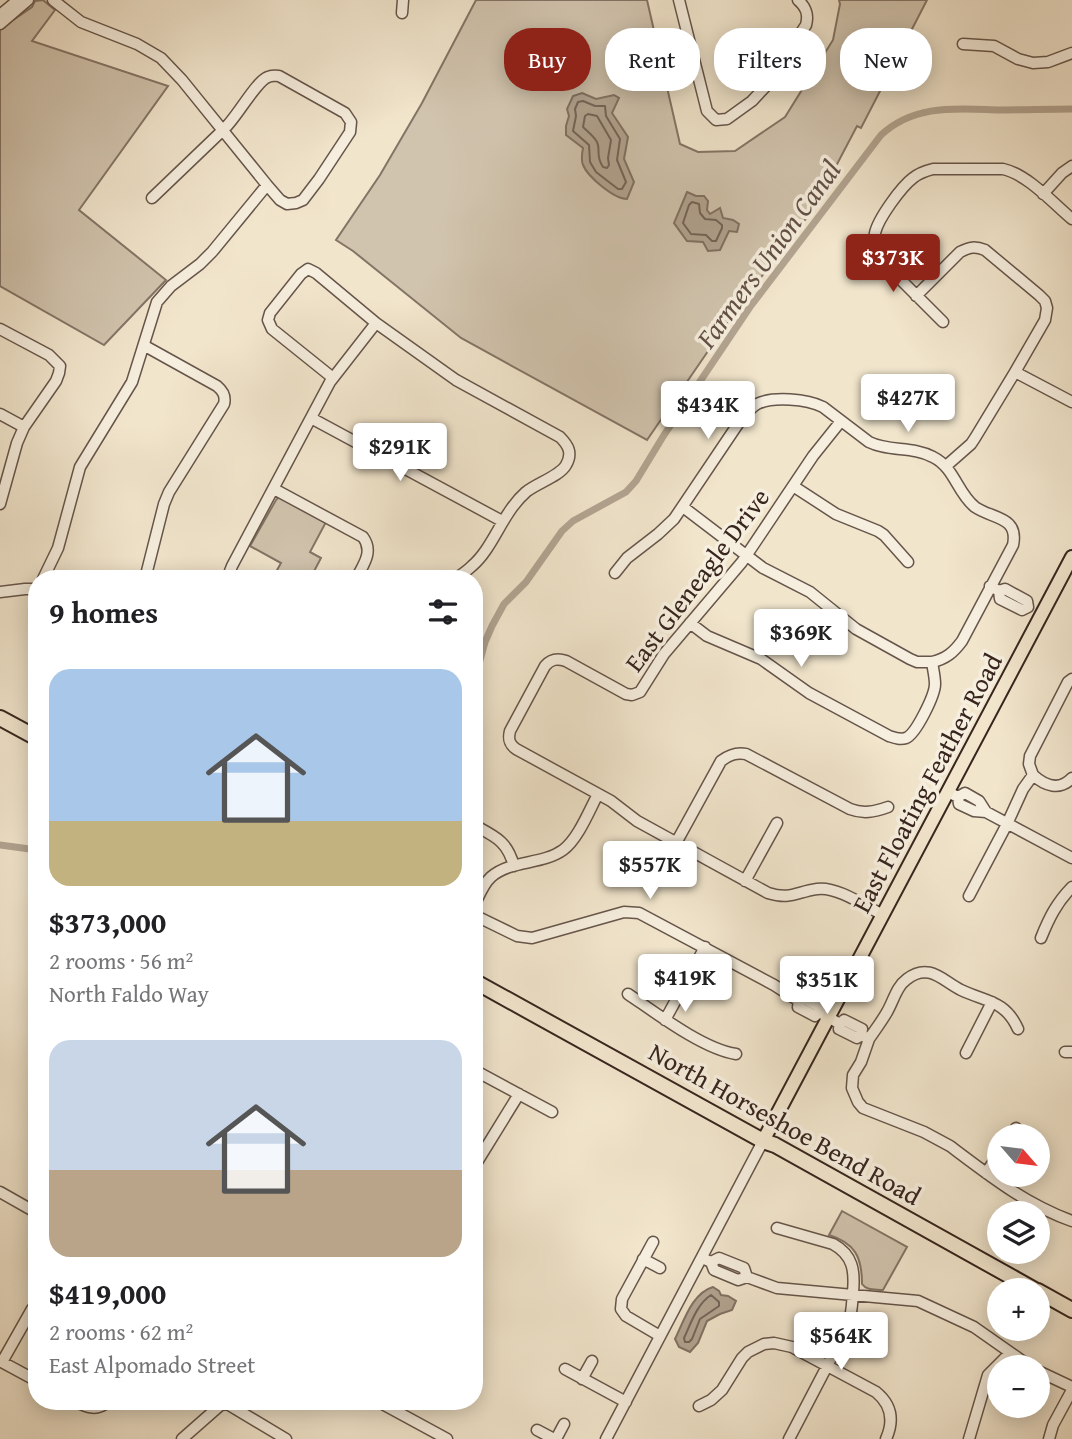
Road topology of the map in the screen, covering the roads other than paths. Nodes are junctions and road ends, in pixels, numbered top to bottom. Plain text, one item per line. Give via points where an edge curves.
1 (18, 0) edge
2 (28, 0) edge
3 (53, 0) edge
4 (403, 0) edge
5 (679, 0) edge
6 (798, 0) edge
7 (402, 13) dead end
8 (0, 15) edge
9 (0, 24) edge
10 (963, 44) dead end
11 (1072, 53) edge
12 (223, 130) junction
13 (1072, 166) edge
14 (267, 185) junction
15 (1042, 194) junction
16 (152, 198) dead end
17 (1072, 219) edge
18 (916, 296) junction
19 (943, 322) dead end
20 (376, 323) junction
21 (0, 329) edge
22 (145, 346) junction
23 (1015, 372) junction
24 (333, 378) junction
25 (1072, 402) edge
26 (0, 414) edge
27 (311, 418) junction
28 (841, 421) junction
29 (24, 427) junction
30 (946, 466) junction
31 (793, 486) junction
32 (274, 489) junction
33 (1, 497) edge
34 (683, 507) junction
35 (502, 521) junction
36 (746, 556) junction
37 (1072, 557) edge
38 (908, 562) dead end
39 (47, 570) edge
40 (147, 570) edge
41 (230, 570) edge
42 (361, 570) edge
43 (467, 570) edge
44 (615, 573) dead end
45 (28, 589) edge
46 (995, 589) junction
47 (0, 592) edge
48 (1042, 614) junction
49 (691, 623) junction
50 (932, 662) junction
51 (1072, 679) edge
52 (0, 718) edge
53 (28, 733) edge
54 (1033, 775) junction
55 (1072, 778) edge
56 (598, 794) junction
57 (953, 794) junction
58 (888, 807) dead end
59 (777, 822) dead end
60 (1007, 824) junction
61 (483, 830) edge
62 (676, 843) junction
63 (1072, 858) edge
64 (514, 866) junction
65 (745, 881) junction
66 (1072, 887) edge
67 (483, 889) edge
68 (970, 896) dead end
69 (883, 915) junction
70 (483, 919) edge
71 (1041, 938) dead end
72 (705, 947) junction
73 (483, 986) edge
74 (628, 994) dead end
75 (992, 1002) junction
76 (829, 1018) junction
77 (665, 1020) junction
78 (1018, 1029) dead end
79 (865, 1037) junction
80 (966, 1053) dead end
81 (736, 1054) dead end
82 (483, 1075) edge
83 (519, 1094) junction
84 (552, 1112) dead end
85 (763, 1142) junction
86 (483, 1152) edge
87 (986, 1173) joint
88 (0, 1192) edge
89 (28, 1208) edge
90 (1072, 1221) edge
91 (777, 1228) dead end
92 (653, 1242) dead end
93 (643, 1259) junction
94 (706, 1260) junction
95 (660, 1268) dead end
96 (1013, 1278) edge
97 (853, 1295) junction
98 (1050, 1298) edge
99 (1072, 1310) edge
100 (28, 1317) edge
101 (660, 1336) junction
102 (1010, 1353) junction
103 (1013, 1355) edge
104 (592, 1361) dead end
105 (1, 1362) edge
106 (827, 1366) junction
107 (565, 1369) dead end
108 (28, 1376) edge
109 (1050, 1377) edge
110 (582, 1379) junction
111 (1072, 1388) edge
112 (626, 1402) junction
113 (699, 1406) dead end
114 (214, 1410) edge
115 (237, 1410) edge
116 (395, 1410) edge
117 (564, 1424) dead end
118 (537, 1430) dead end
119 (182, 1439) edge
120 (286, 1439) edge
121 (447, 1439) edge
122 (555, 1439) edge
123 (606, 1439) edge
124 (789, 1439) edge
125 (886, 1439) edge
126 (969, 1439) edge
127 (1049, 1439) edge

1 - 8 street
2 - 9 street
3 - 12 street via 80,22 161,58
4 - 7 street
5 - 6 street via 707,111 716,120 727,119 766,86 806,24 807,12
10 - 11 street via 994,46 1033,63
12 - 14 street
12 - 14 street via 270,75 345,113 351,122 349,132 303,200 287,204
12 - 16 street
13 - 15 street
14 - 22 street via 212,252 157,302
15 - 17 street
15 - 18 street via 1022,177 1003,169 933,169 908,182 880,219 875,246 885,264
18 - 19 street
18 - 23 street via 960,252 977,247 985,250 1040,295 1047,308 1045,320
20 - 24 street
20 - 24 street via 309,270 270,313 272,329
20 - 35 street via 456,380 568,445 564,469 528,491
21 - 29 street via 49,355 60,366 56,381
22 - 39 street via 132,382 80,467 58,548
22 - 40 street via 225,394 224,404 169,492
23 - 25 street
23 - 30 street via 971,444
24 - 27 street
26 - 29 street
27 - 32 street
27 - 35 street
28 - 30 street via 875,445 923,453
28 - 31 street, East Gleneagle Drive
28 - 34 street via 804,401 760,403 744,415
29 - 33 street
30 - 46 street via 973,506 1010,525 1013,545
31 - 36 street, East Gleneagle Drive
31 - 38 street via 836,514 878,531
32 - 41 street
32 - 42 street via 363,537 368,556
34 - 36 street
34 - 44 street
35 - 43 street
36 - 49 street, East Gleneagle Drive
36 - 50 street via 810,592 862,633 917,662
37 - 48 main road, East Floating Feather Road
45 - 47 street
46 - 48 street via 1000,598 1022,610 1028,607
46 - 50 street via 957,647
48 - 57 main road, East Floating Feather Road
49 - 50 street via 714,640 754,656 809,693 898,739 915,730 934,692
49 - 56 street, East Gleneagle Drive via 636,695 566,661 554,659 545,666 509,741 516,750
51 - 54 street via 1030,756
52 - 53 highway
54 - 55 street via 1059,787
54 - 60 street
56 - 62 street
56 - 64 street via 566,848
57 - 60 street via 959,804
57 - 69 main road, East Floating Feather Road
58 - 62 street via 856,811 747,754 732,754 721,761
59 - 65 street
60 - 63 street
60 - 68 street
61 - 64 street via 505,844
62 - 65 street
64 - 67 street via 497,872
65 - 69 street via 778,896 830,889
66 - 71 street via 1050,915
69 - 76 main road, East Floating Feather Road
70 - 72 street via 531,938 632,912
72 - 76 street via 799,1001 803,998 820,1007
72 - 77 street
73 - 85 highway, North Horseshoe Bend Road
74 - 77 street
75 - 78 street via 1012,1016
75 - 79 street via 962,991 935,973 922,972 899,986 886,1014
75 - 80 street
76 - 79 street via 862,1029
76 - 85 main road, East Floating Feather Road
77 - 81 street
79 - 87 street via 852,1088 863,1108 937,1139
82 - 83 street
83 - 84 street
83 - 86 street
85 - 94 street, East Floating Feather Road
85 - 96 highway, North Horseshoe Bend Road
87 - 90 street via 1041,1209
88 - 89 street
91 - 97 street via 833,1244 847,1254 854,1269
92 - 93 street
93 - 95 street
93 - 101 street via 621,1309
94 - 97 street via 714,1270 738,1280 747,1277 777,1288
94 - 101 street, East Floating Feather Road
97 - 102 street via 918,1301 974,1327
97 - 106 street via 848,1326
98 - 99 highway, North Horseshoe Bend Road
100 - 105 street
101 - 112 street, East Floating Feather Road
102 - 103 street
102 - 126 street via 988,1374
104 - 110 street
105 - 108 street
106 - 113 street via 784,1344 764,1344 748,1352 722,1390
106 - 124 street
106 - 125 street via 883,1398 891,1416
107 - 110 street
109 - 111 street
110 - 112 street
111 - 127 street
112 - 123 street, East Floating Feather Road
114 - 119 street
115 - 120 street
116 - 121 street
117 - 122 street
118 - 122 street

